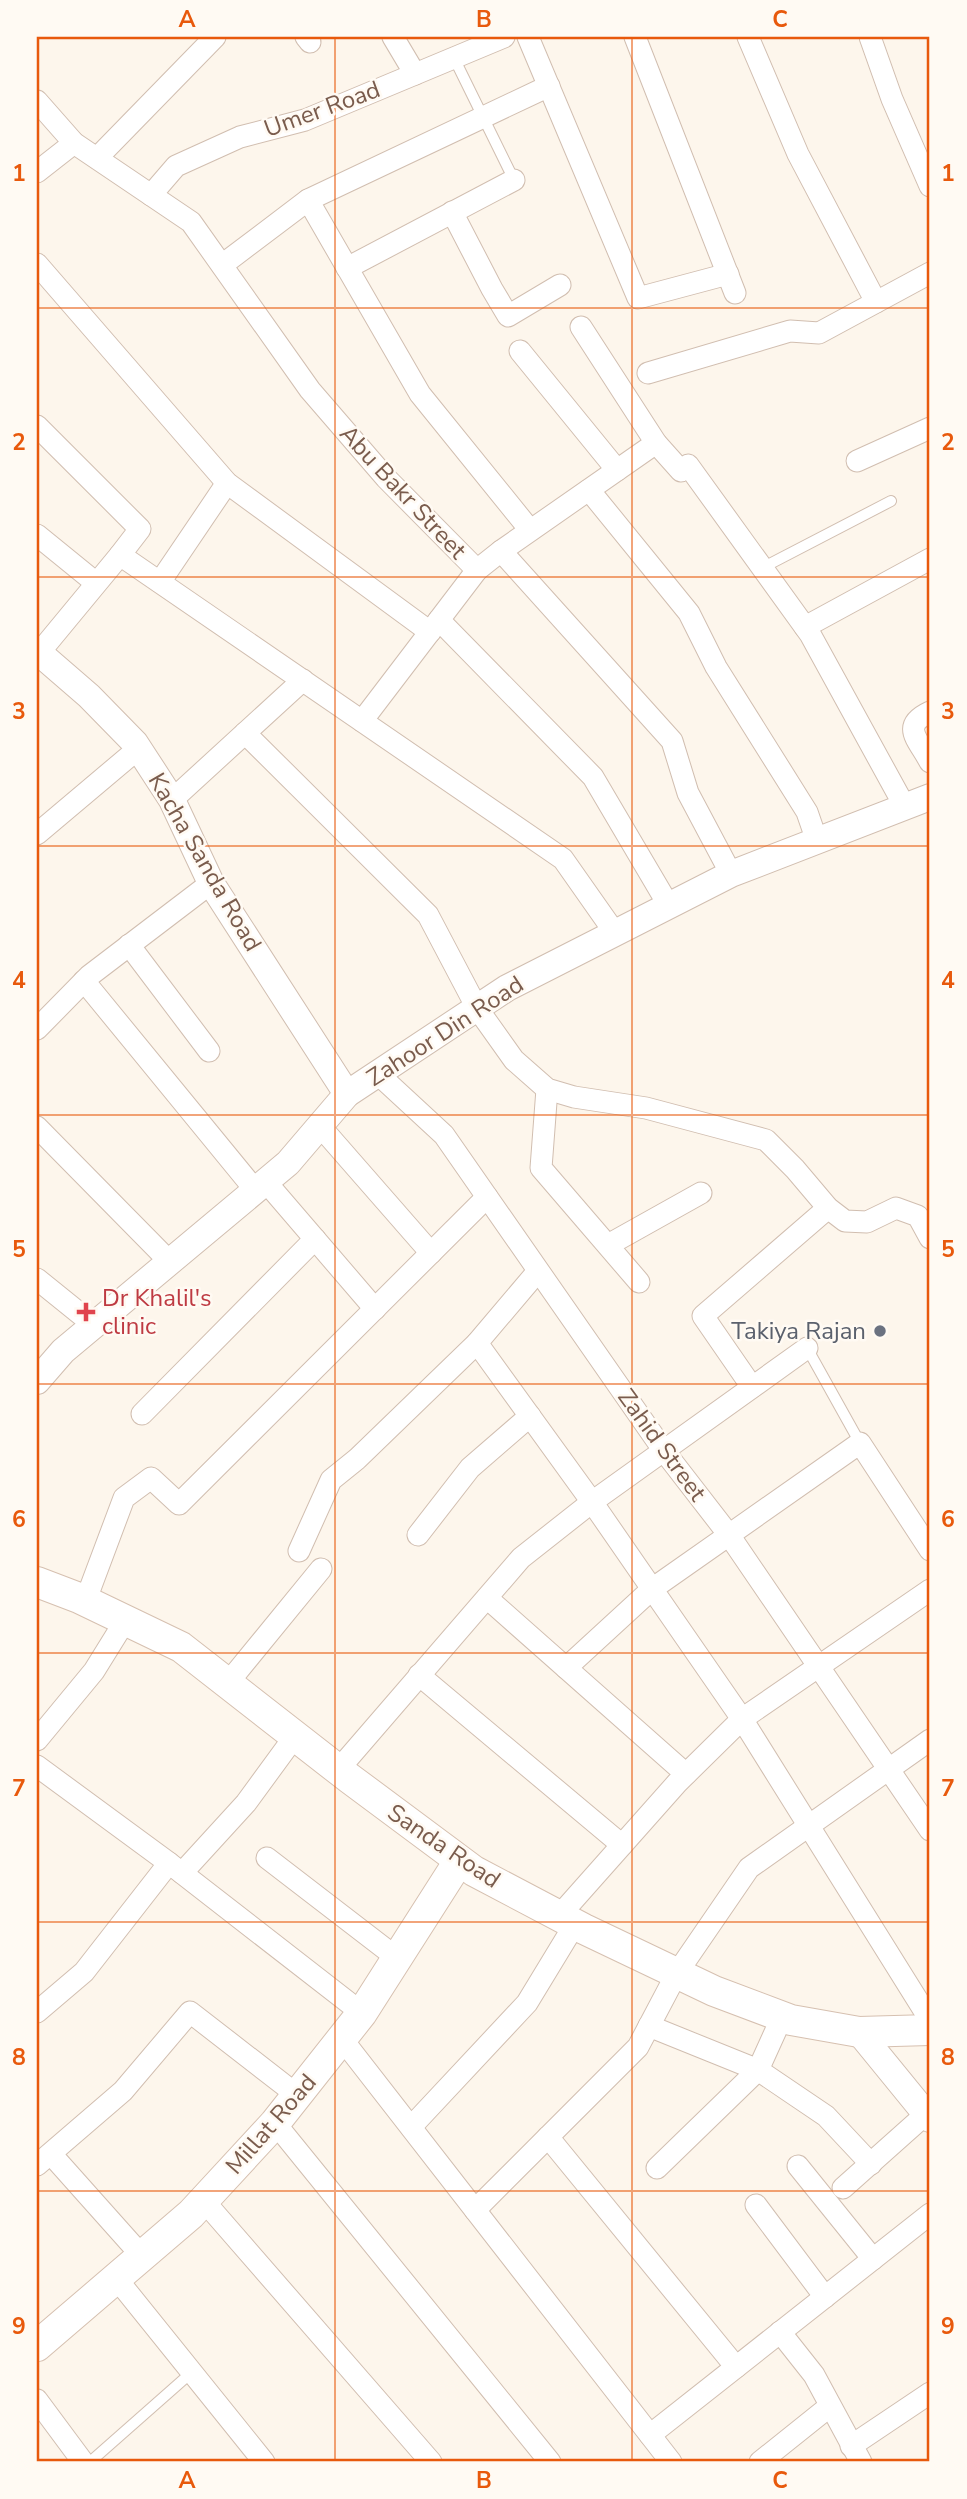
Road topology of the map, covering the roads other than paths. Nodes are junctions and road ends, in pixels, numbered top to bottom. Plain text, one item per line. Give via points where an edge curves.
1 (215, 37) edge
2 (393, 37) edge
3 (504, 37) edge
4 (528, 37) edge
5 (635, 37) edge
6 (748, 37) edge
7 (870, 37) edge
8 (454, 58) junction
9 (415, 74) junction
10 (549, 86) junction
11 (37, 101) edge
12 (483, 117) junction
13 (74, 143) junction
14 (97, 158) junction
15 (37, 172) edge
16 (514, 180) joint
17 (930, 187) edge
18 (151, 194) junction
19 (308, 200) junction
20 (453, 212) junction
21 (37, 264) edge
22 (222, 265) junction
23 (347, 268) junction
24 (929, 277) edge
25 (560, 285) dead end
26 (876, 302) junction
27 (581, 327) dead end
28 (520, 351) dead end
29 (648, 373) dead end
30 (37, 426) edge
31 (930, 428) edge
32 (656, 443) junction
33 (857, 461) dead end
34 (617, 470) junction
35 (227, 483) junction
36 (589, 489) junction
37 (891, 501) dead end
38 (530, 530) junction
39 (37, 535) edge
40 (501, 551) junction
41 (120, 555) junction
42 (930, 559) edge
43 (762, 568) junction
44 (477, 570) junction
45 (160, 582) junction
46 (96, 583) junction
47 (434, 626) junction
48 (805, 627) junction
49 (38, 652) edge
50 (303, 680) junction
51 (930, 712) edge
52 (362, 721) junction
53 (245, 733) junction
54 (139, 748) junction
55 (930, 762) edge
56 (930, 797) edge
57 (172, 800) junction
58 (905, 807) junction
59 (37, 834) edge
60 (817, 841) junction
61 (731, 874) junction
62 (211, 883) junction
63 (669, 906) junction
64 (615, 933) junction
65 (129, 946) junction
66 (84, 981) junction
67 (477, 1008) junction
68 (37, 1028) edge
69 (209, 1051) dead end
70 (379, 1074) junction
71 (547, 1089) junction
72 (347, 1094) junction
73 (320, 1126) junction
74 (37, 1127) edge
75 (261, 1186) junction
76 (701, 1193) dead end
77 (487, 1197) junction
78 (828, 1208) junction
79 (930, 1238) edge
80 (315, 1239) junction
81 (608, 1245) junction
82 (431, 1252) junction
83 (170, 1262) junction
84 (538, 1271) junction
85 (37, 1279) edge
86 (639, 1282) dead end
87 (375, 1309) junction
88 (94, 1325) junction
89 (477, 1343) junction
90 (807, 1348) joint
91 (37, 1381) edge
92 (752, 1387) junction
93 (142, 1414) dead end
94 (530, 1416) junction
95 (860, 1443) junction
96 (664, 1451) junction
97 (592, 1502) junction
98 (418, 1535) dead end
99 (729, 1535) junction
100 (930, 1550) edge
101 (299, 1551) dead end
102 (321, 1569) dead end
103 (37, 1582) edge
104 (652, 1589) junction
105 (930, 1590) edge
106 (487, 1598) junction
107 (85, 1602) junction
108 (125, 1621) junction
109 (819, 1667) junction
110 (566, 1668) junction
111 (419, 1675) junction
112 (227, 1685) junction
113 (743, 1719) junction
114 (295, 1736) junction
115 (930, 1740) edge
116 (37, 1741) edge
117 (37, 1766) edge
118 (888, 1769) junction
119 (338, 1770) junction
120 (686, 1774) junction
121 (811, 1826) junction
122 (930, 1830) edge
123 (622, 1845) junction
124 (267, 1858) dead end
125 (459, 1861) junction
126 (175, 1868) junction
127 (567, 1920) junction
128 (397, 1958) junction
129 (677, 1973) junction
130 (37, 2012) edge
131 (362, 2013) junction
132 (782, 2017) junction
133 (930, 2020) edge
134 (649, 2026) junction
135 (930, 2030) edge
136 (859, 2032) junction
137 (342, 2039) junction
138 (758, 2070) junction
139 (297, 2095) junction
140 (928, 2117) edge
141 (275, 2123) junction
142 (411, 2127) junction
143 (548, 2137) junction
144 (44, 2159) edge
145 (871, 2164) junction
146 (798, 2166) dead end
147 (657, 2168) dead end
148 (843, 2188) dead end
149 (204, 2200) junction
150 (756, 2205) dead end
151 (475, 2210) junction
152 (930, 2214) edge
153 (142, 2256) junction
154 (873, 2259) junction
155 (116, 2278) junction
156 (825, 2297) junction
157 (780, 2332) junction
158 (37, 2346) edge
159 (736, 2367) junction
160 (192, 2372) junction
161 (930, 2393) edge
162 (37, 2400) edge
163 (830, 2406) junction
164 (650, 2435) junction
165 (856, 2454) edge
166 (662, 2459) edge
167 (83, 2462) edge
168 (90, 2462) edge
169 (264, 2462) edge
170 (431, 2462) edge
171 (550, 2462) edge
172 (760, 2462) edge

1 - 14 street
2 - 9 street
3 - 8 street, Umer Road
4 - 10 street
5 - 10 street via 732,283 638,298
6 - 26 street via 798,154
7 - 17 street
8 - 9 street, Umer Road
8 - 12 lane
9 - 18 street, Umer Road via 305,120 240,137 176,166
10 - 12 street
11 - 13 street, Abu Bakr Street
12 - 16 lane
12 - 19 street
13 - 14 street, Abu Bakr Street
13 - 15 street
14 - 18 street, Abu Bakr Street
16 - 20 street
18 - 22 street, Abu Bakr Street via 191,222
19 - 22 street
19 - 23 street
20 - 23 street
20 - 25 street via 508,316
21 - 35 street
22 - 44 street, Abu Bakr Street via 310,390 386,478
23 - 38 street via 420,394
24 - 26 street
26 - 29 street via 819,333 790,331
27 - 32 street
28 - 34 street
30 - 41 street via 140,528
31 - 33 street
32 - 34 street
32 - 43 street via 681,471 688,465
34 - 36 street
35 - 45 street
35 - 47 street
36 - 38 street
36 - 60 street via 689,613 716,667 807,812
37 - 43 lane
38 - 40 street
39 - 46 street
40 - 44 street, Abu Bakr Street
40 - 61 street, Abu Bakr Street via 672,741 688,793
41 - 45 street
41 - 46 street
42 - 48 street
43 - 48 street
44 - 47 street
45 - 50 street
46 - 49 street
47 - 52 street
47 - 63 street via 593,777
48 - 58 street
49 - 54 street, Kacha Sanda Road
50 - 52 street
50 - 53 street
51 - 55 street via 913,723
52 - 64 street via 563,859
53 - 57 street
53 - 67 street via 428,915
54 - 57 street, Kacha Sanda Road
54 - 59 street
56 - 58 street, Zahoor Din Road
57 - 62 street, Kacha Sanda Road
58 - 60 street, Zahoor Din Road
60 - 61 street, Zahoor Din Road
61 - 63 street, Zahoor Din Road
62 - 65 street
62 - 72 street, Kacha Sanda Road
63 - 64 street, Zahoor Din Road
64 - 67 street, Zahoor Din Road
65 - 66 street
65 - 69 street
66 - 68 street
66 - 75 street
67 - 70 street, Zahoor Din Road
67 - 71 street via 514,1060
70 - 72 street, Zahoor Din Road
70 - 77 street, Zahid Street via 444,1135
71 - 78 street via 646,1108 766,1140
71 - 81 street via 541,1168
72 - 73 street, Zahoor Din Road
73 - 75 street, Zahoor Din Road
73 - 82 street
74 - 83 street
75 - 80 street
75 - 83 street, Zahoor Din Road
76 - 81 street
77 - 82 street
77 - 84 street, Zahid Street
78 - 79 street via 845,1220 867,1222 896,1208 918,1216
78 - 92 street via 703,1316
80 - 87 street
80 - 93 street
81 - 86 street
82 - 87 street
83 - 88 street, Zahoor Din Road
84 - 89 street
84 - 96 street, Zahid Street
85 - 88 street
87 - 107 street via 179,1504 151,1478 124,1498
88 - 91 street, Zahoor Din Road
89 - 94 street
89 - 101 street via 331,1480
90 - 92 street
90 - 95 lane
92 - 96 street
94 - 97 street
94 - 98 street via 470,1468
95 - 99 street
95 - 100 street
96 - 97 street
96 - 99 street, Zahid Street
97 - 104 street
97 - 106 street via 521,1558
99 - 104 street
99 - 109 street, Zahid Street
102 - 112 street
103 - 107 main road, Sanda Road
104 - 110 street
104 - 113 street
105 - 109 street
106 - 110 street
106 - 111 street
107 - 108 main road, Sanda Road
108 - 112 main road, Sanda Road via 181,1647
108 - 116 street via 94,1671
109 - 113 street
109 - 118 street, Zahid Street
110 - 120 street
111 - 119 street
111 - 123 street
112 - 114 main road, Sanda Road
113 - 120 street
113 - 121 street
114 - 119 main road, Sanda Road
114 - 126 street via 246,1803
115 - 118 street
117 - 126 street
118 - 121 street
118 - 122 street, Zahid Street
119 - 125 main road, Sanda Road
120 - 123 street
121 - 129 street via 749,1868
121 - 133 street
123 - 127 street
124 - 128 street
125 - 127 main road, Sanda Road
125 - 128 main road, Millat Road
126 - 130 street via 84,1972
126 - 131 street
127 - 129 main road, Sanda Road
127 - 142 street via 527,2003
128 - 131 main road, Millat Road
129 - 132 main road, Sanda Road
129 - 134 street
131 - 137 main road, Millat Road
132 - 136 main road, Sanda Road
132 - 138 street
134 - 138 street
134 - 143 street via 638,2047
135 - 136 main road, Sanda Road
136 - 140 street
137 - 139 main road, Millat Road
137 - 142 street
138 - 145 street via 826,2116
138 - 147 street
139 - 141 main road, Millat Road
139 - 144 street via 190,2012 123,2091
140 - 145 street
141 - 149 main road, Millat Road
141 - 171 street
142 - 151 street
143 - 151 street
143 - 159 street
144 - 153 street
145 - 148 street
146 - 154 street
149 - 153 main road, Millat Road
149 - 170 street
150 - 156 street
151 - 164 street
152 - 154 street
153 - 155 main road, Millat Road
154 - 156 street
155 - 158 main road, Millat Road
155 - 160 street
156 - 157 street
157 - 159 street
157 - 163 street via 814,2375
159 - 164 street
160 - 168 lane
160 - 169 street
161 - 165 street
162 - 167 street
163 - 165 street
163 - 172 street
164 - 166 street

